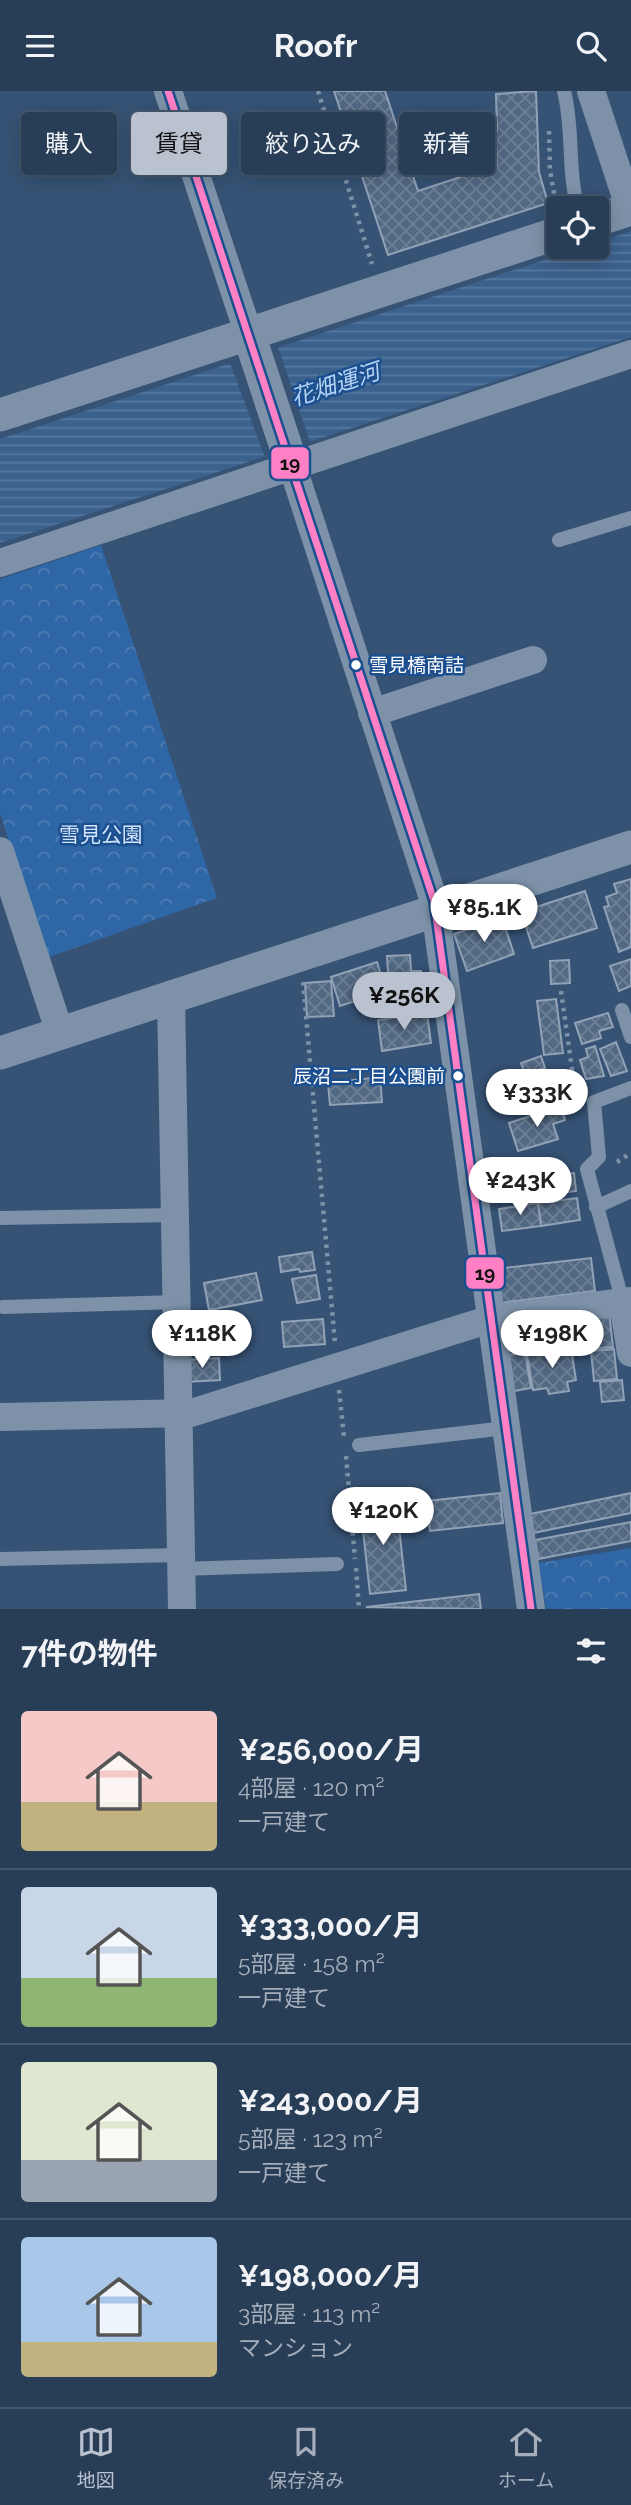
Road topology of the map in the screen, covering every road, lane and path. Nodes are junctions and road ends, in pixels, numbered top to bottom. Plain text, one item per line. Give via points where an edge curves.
1 (168, 91) edge
2 (318, 91) edge
3 (564, 91) edge
4 (591, 91) edge
5 (574, 196) edge
6 (631, 209) edge
7 (609, 216) edge
8 (546, 237) edge
9 (376, 275) dead end
10 (251, 339) junction
11 (631, 354) edge
12 (0, 415) edge
13 (291, 463) junction
14 (631, 518) edge
15 (559, 540) dead end
16 (0, 563) edge
17 (533, 660) dead end
18 (372, 713) junction
19 (631, 847) edge
20 (0, 851) edge
21 (436, 911) junction
22 (301, 955) junction
23 (561, 991) dead end
24 (171, 997) junction
25 (622, 1010) dead end
26 (60, 1033) junction
27 (631, 1037) edge
28 (0, 1053) edge
29 (631, 1088) edge
30 (577, 1101) dead end
31 (631, 1191) edge
32 (596, 1207) junction
33 (175, 1215) junction
34 (0, 1218) edge
35 (178, 1302) junction
36 (627, 1302) edge
37 (3, 1307) dead end
38 (491, 1319) junction
39 (631, 1353) edge
40 (337, 1366) junction
41 (180, 1413) junction
42 (0, 1417) edge
43 (506, 1428) junction
44 (359, 1445) dead end
45 (0, 1559) edge
46 (181, 1562) junction
47 (337, 1565) dead end
48 (182, 1609) edge
49 (359, 1609) edge
50 (531, 1609) edge

1 - 10 street
2 - 9 path
3 - 5 lane
4 - 6 street
6 - 7 street
8 - 10 street
10 - 12 street
10 - 13 street
11 - 13 street
13 - 16 street
13 - 18 street
14 - 15 lane
17 - 18 street
18 - 21 street
19 - 21 street
20 - 26 street
21 - 22 street
21 - 38 street
22 - 24 street
22 - 40 path
23 - 30 path
24 - 26 street
24 - 33 street
25 - 27 lane
26 - 28 street
29 - 32 lane via 594,1102 599,1157 587,1169
31 - 32 lane
32 - 36 lane
33 - 34 lane
33 - 35 street
35 - 37 lane
35 - 41 street
36 - 38 street
36 - 39 street
38 - 40 street
38 - 43 street
40 - 41 street
40 - 49 path
41 - 42 street
41 - 46 street
43 - 44 lane
43 - 50 street
45 - 46 lane
46 - 47 lane
46 - 48 street

